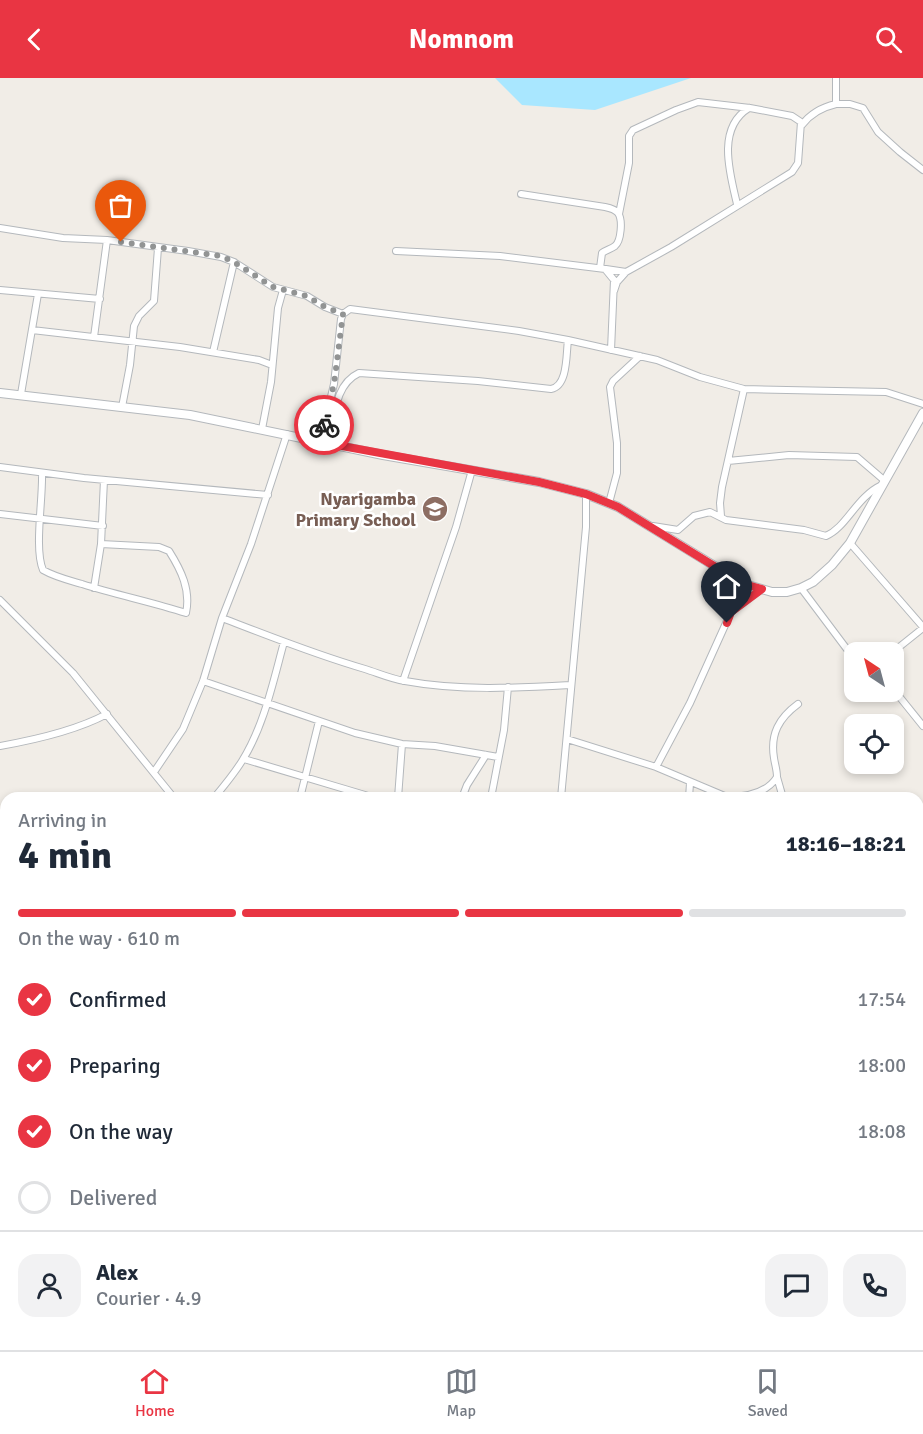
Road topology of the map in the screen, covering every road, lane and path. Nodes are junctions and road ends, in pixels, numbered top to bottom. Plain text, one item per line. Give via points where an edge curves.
1 (836, 78) edge
2 (843, 104) junction
3 (750, 108) junction
4 (802, 125) junction
5 (923, 170) edge
6 (521, 194) dead end
7 (737, 204) junction
8 (619, 214) junction
9 (0, 228) edge
10 (107, 240) junction
11 (158, 248) junction
12 (396, 251) dead end
13 (234, 262) junction
14 (602, 269) junction
15 (626, 272) junction
16 (0, 290) edge
17 (283, 290) junction
18 (614, 291) junction
19 (38, 294) junction
20 (99, 299) junction
21 (343, 314) junction
22 (32, 330) junction
23 (94, 337) junction
24 (131, 340) junction
25 (568, 340) junction
26 (611, 350) junction
27 (213, 352) junction
28 (640, 356) junction
29 (272, 364) junction
30 (744, 389) junction
31 (0, 393) edge
32 (21, 394) junction
33 (923, 404) edge
34 (123, 407) junction
35 (923, 413) edge
36 (262, 429) junction
37 (287, 434) junction
38 (325, 443) junction
39 (728, 461) junction
40 (0, 467) edge
41 (472, 470) junction
42 (42, 473) junction
43 (104, 480) junction
44 (883, 483) junction
45 (586, 494) junction
46 (268, 495) junction
47 (609, 503) junction
48 (0, 514) edge
49 (721, 516) junction
50 (41, 519) junction
51 (649, 525) junction
52 (103, 526) junction
53 (850, 543) junction
54 (101, 544) junction
55 (94, 588) junction
56 (801, 588) junction
57 (762, 589) junction
58 (0, 600) edge
59 (222, 618) junction
60 (923, 628) edge
61 (284, 642) junction
62 (904, 643) edge
63 (844, 645) edge
64 (203, 681) junction
65 (403, 681) junction
66 (570, 685) junction
67 (508, 687) junction
68 (267, 702) junction
69 (904, 702) edge
70 (798, 704) dead end
71 (106, 714) junction
72 (319, 721) junction
73 (923, 726) edge
74 (567, 739) junction
75 (402, 744) junction
76 (0, 746) edge
77 (486, 755) junction
78 (498, 757) junction
79 (244, 759) junction
80 (656, 767) junction
81 (154, 772) junction
82 (304, 777) junction
83 (777, 777) junction
84 (690, 783) junction
85 (169, 792) edge
86 (219, 792) edge
87 (301, 792) edge
88 (355, 792) edge
89 (398, 792) edge
90 (464, 792) edge
91 (492, 792) edge
92 (562, 792) edge
93 (689, 792) edge
94 (716, 792) edge
95 (755, 792) edge
96 (781, 792) edge

1 - 2 street
2 - 4 street via 816,112
2 - 5 street via 863,108 878,132
3 - 4 street via 792,116
3 - 7 street via 737,118 728,146
3 - 8 street via 698,102 633,130
4 - 7 street via 796,167
6 - 8 street via 605,207
7 - 15 street
8 - 14 street via 618,243 602,253
9 - 10 street
10 - 11 street
10 - 20 street
11 - 13 street via 208,254
11 - 24 street via 154,301 136,320
12 - 14 street via 500,256
13 - 17 street
13 - 27 street
14 - 15 street
14 - 18 street via 614,280
15 - 18 street
16 - 19 street
17 - 21 street via 307,296
17 - 29 street
18 - 26 street
19 - 20 street
19 - 22 street
20 - 23 street
21 - 25 street via 350,309
21 - 38 street
22 - 23 street
22 - 32 street
23 - 24 street
24 - 27 street
24 - 34 street
25 - 26 street
25 - 38 street via 562,381 550,389 359,373 348,380 336,402
26 - 28 street
27 - 29 street
28 - 30 street
28 - 47 street via 610,387 617,473
29 - 36 street
30 - 33 street via 886,392
30 - 39 street
31 - 32 street
32 - 34 street
34 - 36 street
35 - 44 street
36 - 37 street
37 - 38 street
37 - 46 street
38 - 41 street
39 - 44 street via 789,455 857,457
39 - 49 street via 720,497
40 - 42 street
41 - 45 street
41 - 65 street
42 - 43 street
42 - 50 street
43 - 46 street
43 - 52 street
44 - 49 street via 826,536
44 - 53 street
45 - 47 street
45 - 66 street
46 - 59 street
47 - 51 street
48 - 50 street
49 - 51 street via 699,514 678,530
50 - 52 street
50 - 55 street via 41,568 59,578
51 - 57 street via 744,584
52 - 54 street
53 - 56 street via 832,566
53 - 60 street
54 - 55 street
54 - 55 street via 164,548 186,584 188,604 186,613
56 - 57 street via 787,592
56 - 63 street
57 - 80 street via 731,612
58 - 71 street via 73,673
59 - 61 street
59 - 64 street
60 - 62 street
61 - 65 street
61 - 68 street
64 - 68 street
64 - 81 street via 183,729
65 - 67 street
66 - 67 street
66 - 74 street
67 - 78 street
68 - 72 street
68 - 79 street
69 - 73 street
70 - 83 street via 782,717 774,737
71 - 76 street
71 - 81 street
72 - 75 street
72 - 82 street
74 - 80 street
74 - 92 street
75 - 77 street
75 - 89 street
77 - 78 street
77 - 90 street
78 - 91 street
79 - 82 street
79 - 86 street
80 - 84 street
81 - 85 street
82 - 87 street
82 - 88 street
83 - 95 street via 764,790
83 - 96 street
84 - 93 street
84 - 94 street

